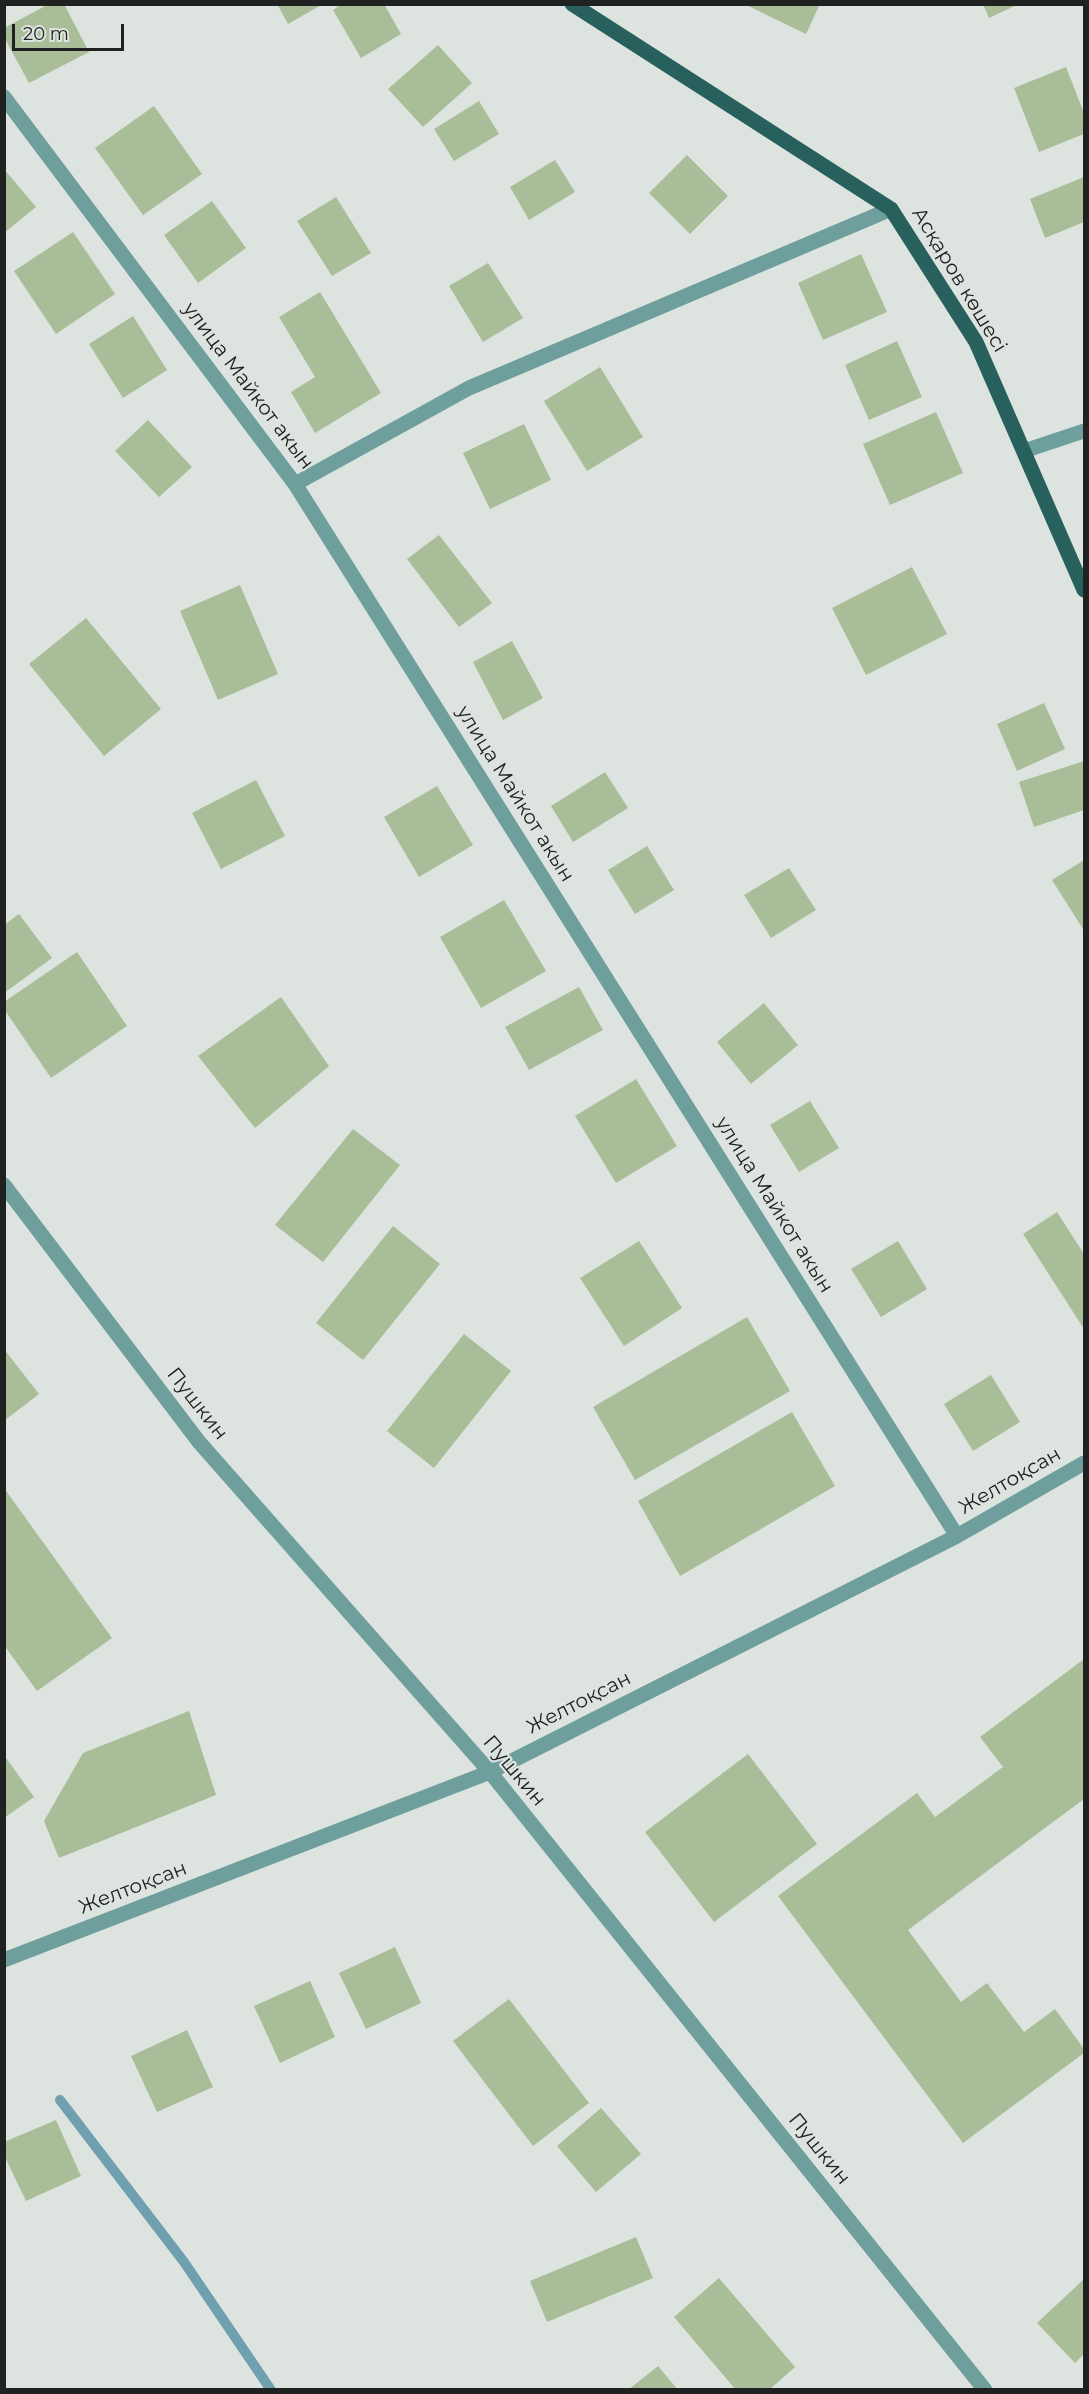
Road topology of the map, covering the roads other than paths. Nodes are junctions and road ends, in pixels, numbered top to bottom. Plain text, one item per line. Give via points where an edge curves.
1 (572, 4) edge
2 (4, 97) edge
3 (891, 208) junction
4 (1084, 431) edge
5 (1024, 451) junction
6 (295, 484) junction
7 (1084, 590) edge
8 (4, 1185) edge
9 (1084, 1463) edge
10 (957, 1536) junction
11 (490, 1772) junction
12 (4, 1960) edge
13 (985, 2390) edge

1 - 3 main road, Асқаров көшесі
2 - 6 street, улица Майкот акын
3 - 5 main road, Асқаров көшесі via 976,342
3 - 6 street via 468,388
4 - 5 street
5 - 7 main road, Асқаров көшесі
6 - 10 street, улица Майкот акын
8 - 11 street, Пушкин via 199,1442
9 - 10 street, Желтоқсан
10 - 11 street, Желтоқсан
11 - 12 street, Желтоқсан
11 - 13 street, Пушкин

